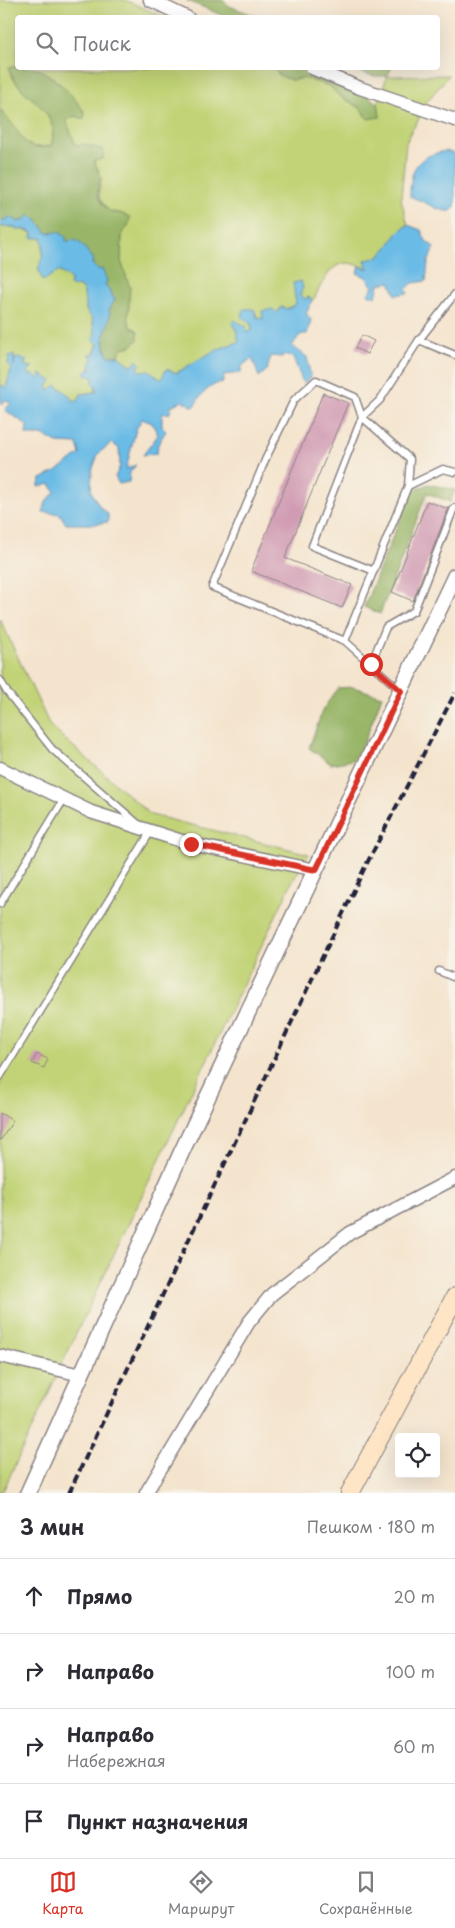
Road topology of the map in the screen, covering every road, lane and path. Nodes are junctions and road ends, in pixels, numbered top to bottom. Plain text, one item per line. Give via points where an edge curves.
1 (150, 0) edge
2 (182, 15) edge
3 (317, 70) edge
4 (455, 120) edge
5 (455, 294) edge
6 (419, 340) junction
7 (455, 355) edge
8 (362, 417) junction
9 (455, 472) edge
10 (408, 486) junction
11 (454, 508) edge
12 (374, 571) junction
13 (455, 576) edge
14 (345, 641) junction
15 (371, 664) junction
16 (0, 680) edge
17 (401, 691) junction
18 (0, 768) edge
19 (64, 799) junction
20 (147, 830) junction
21 (316, 870) junction
22 (0, 904) edge
23 (439, 971) dead end
24 (455, 978) edge
25 (0, 1077) edge
26 (455, 1178) edge
27 (455, 1297) edge
28 (0, 1356) edge
29 (81, 1375) junction
30 (28, 1493) edge
31 (146, 1493) edge
32 (350, 1493) edge

1 - 2 street
3 - 4 street
5 - 6 lane
6 - 7 lane
6 - 8 lane via 380,400
8 - 10 lane via 410,459
8 - 12 lane via 312,546
8 - 14 lane via 355,397 316,380 294,400 212,587
9 - 10 lane via 444,469
10 - 12 lane
11 - 15 lane via 414,611 386,627
12 - 14 lane
13 - 17 street
14 - 15 lane
15 - 17 lane
16 - 20 lane via 52,749
17 - 21 street
18 - 19 street
19 - 20 street via 90,812
19 - 22 lane
20 - 21 street via 191,844
20 - 25 lane
21 - 29 street via 182,1151
23 - 24 lane
26 - 31 street via 350,1232 272,1294 248,1322
27 - 32 main road
28 - 29 street
29 - 30 street

